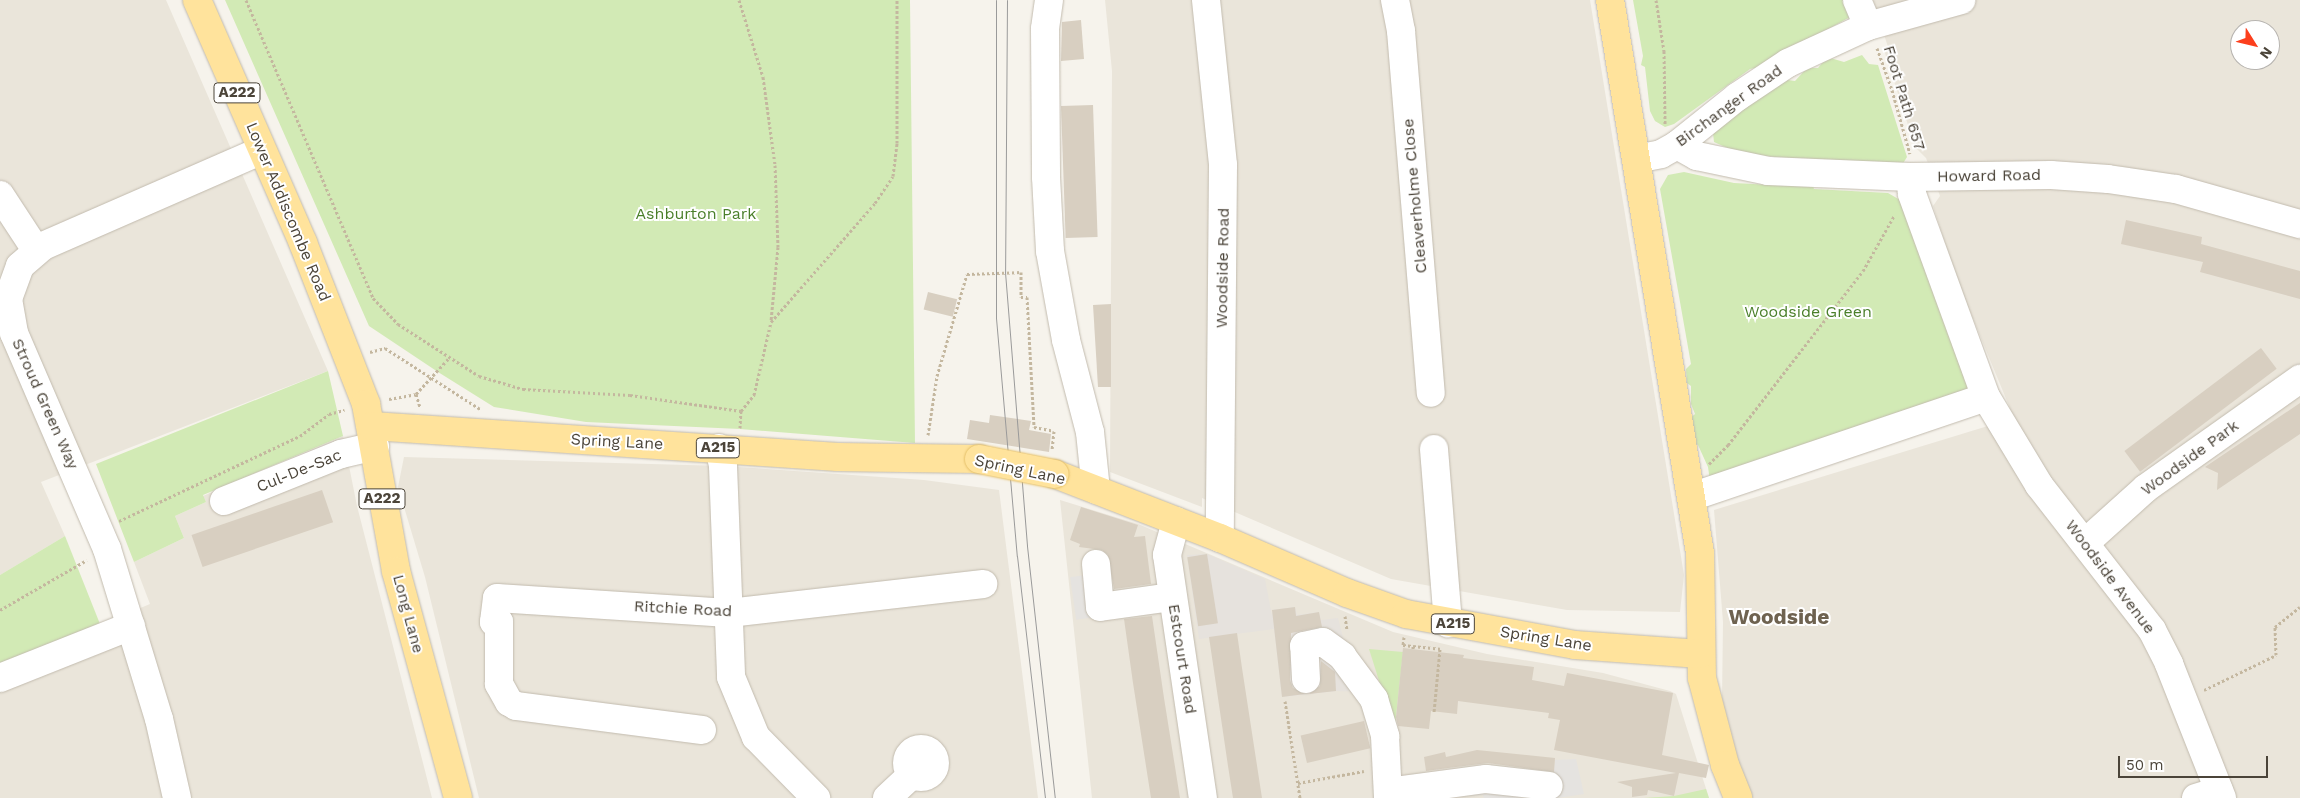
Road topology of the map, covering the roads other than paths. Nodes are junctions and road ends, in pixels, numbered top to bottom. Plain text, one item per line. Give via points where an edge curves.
1 (197, 0) edge
2 (1048, 0) edge
3 (1206, 0) edge
4 (1395, 0) edge
5 (1610, 0) edge
6 (1857, 0) edge
7 (1961, 0) edge
8 (1868, 26) junction
9 (1670, 136) junction
10 (260, 151) junction
11 (1636, 159) junction
12 (1911, 186) junction
13 (0, 195) edge
14 (2300, 224) edge
15 (36, 250) junction
16 (5, 329) edge
17 (2300, 380) edge
18 (1431, 393) dead end
19 (1986, 397) junction
20 (374, 436) junction
21 (719, 448) junction
22 (1434, 449) dead end
23 (1096, 490) junction
24 (1698, 496) junction
25 (224, 502) dead end
26 (1176, 521) junction
27 (1220, 538) junction
28 (2084, 543) junction
29 (1096, 564) dead end
30 (983, 584) dead end
31 (1172, 597) junction
32 (729, 613) junction
33 (1448, 623) junction
34 (132, 626) junction
35 (1700, 654) junction
36 (0, 678) edge
37 (1306, 679) dead end
38 (702, 730) dead end
39 (912, 776) dead end
40 (1388, 786) edge
41 (1549, 786) dead end
42 (2212, 796) edge
43 (177, 798) edge
44 (458, 798) edge
45 (816, 798) edge
46 (888, 798) edge
47 (1203, 798) edge
48 (1738, 798) edge

1 - 10 main road, Lower Addiscombe Road / A222
2 - 23 street via 1045,29 1046,177 1050,251 1066,340 1090,432
3 - 27 street, Woodside Road via 1223,166
4 - 18 street, Cleaverholme Close via 1401,31
5 - 11 main road
6 - 8 street
7 - 8 street, Birchanger Road
8 - 9 street, Birchanger Road via 1788,63
9 - 11 street, Birchanger Road via 1662,154
9 - 12 street, Howard Road via 1697,156 1768,170
10 - 15 street, Stroud Green Way
10 - 20 main road, Lower Addiscombe Road / A222 via 350,357
11 - 24 main road
12 - 14 street, Howard Road via 2051,175 2108,179 2176,189
12 - 19 street
13 - 15 street
15 - 16 street, Stroud Green Way via 14,277
16 - 34 street, Stroud Green Way via 103,540
17 - 28 street, Woodside Park via 2146,488
19 - 24 street
19 - 28 street, Woodside Avenue via 2039,485
20 - 21 main road, Spring Lane / A215
20 - 25 street, Cul-De-Sac via 341,454
20 - 44 main road, Long Lane / A222 via 396,570
21 - 23 main road, Spring Lane / A215, bridge via 838,457 980,459 1052,473
21 - 32 street via 723,466
22 - 33 street
23 - 26 main road, Spring Lane / A215
24 - 35 main road via 1702,575
26 - 27 main road, Spring Lane / A215
26 - 31 street, Estcourt Road via 1167,555
27 - 33 main road, Spring Lane / A215 via 1348,593 1406,614
28 - 42 street, Woodside Avenue via 2152,630 2184,700
29 - 31 street via 1100,606
30 - 32 street, Ritchie Road
31 - 47 street, Estcourt Road
32 - 38 street, Ritchie Road via 497,598 494,622 499,622 499,684 504,697 516,706
32 - 45 street via 731,677 756,737
33 - 35 main road, Spring Lane / A215 via 1575,646
34 - 36 street
34 - 43 street, Stroud Green Way
35 - 48 main road via 1712,720
37 - 40 street via 1304,646 1323,642 1342,656 1374,699 1385,736
39 - 46 street
40 - 41 street via 1486,779

